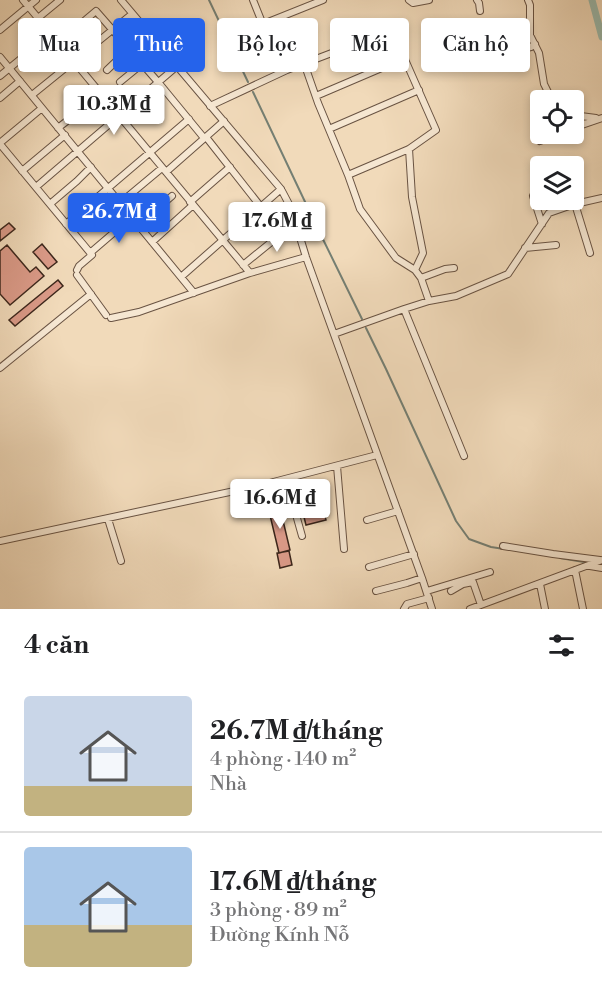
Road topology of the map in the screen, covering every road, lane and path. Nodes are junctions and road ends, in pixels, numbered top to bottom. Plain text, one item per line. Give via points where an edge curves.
1 (23, 0) edge
2 (36, 0) edge
3 (60, 0) edge
4 (121, 0) edge
5 (253, 0) edge
6 (322, 0) edge
7 (409, 0) edge
8 (429, 0) edge
9 (477, 0) edge
10 (528, 0) edge
11 (28, 7) junction
12 (480, 11) dead end
13 (132, 14) junction
14 (38, 18) joint
15 (88, 18) edge
16 (135, 18) edge
17 (260, 18) edge
18 (278, 18) edge
19 (0, 30) edge
20 (112, 30) junction
21 (101, 39) edge
22 (535, 44) junction
23 (530, 47) edge
24 (0, 57) edge
25 (18, 62) edge
26 (113, 64) edge
27 (409, 68) edge
28 (9, 69) junction
29 (107, 70) dead end
30 (60, 72) edge
31 (83, 72) edge
32 (132, 72) edge
33 (149, 72) edge
34 (171, 72) edge
35 (181, 72) edge
36 (282, 72) edge
37 (307, 72) edge
38 (372, 72) edge
39 (0, 76) edge
40 (20, 81) junction
41 (120, 82) dead end
42 (158, 82) junction
43 (418, 90) junction
44 (547, 90) edge
45 (101, 94) junction
46 (32, 95) junction
47 (316, 96) junction
48 (0, 98) edge
49 (210, 106) junction
50 (42, 108) junction
51 (119, 116) junction
52 (584, 117) edge
53 (599, 118) edge
54 (189, 119) junction
55 (224, 121) junction
56 (584, 124) edge
57 (58, 128) junction
58 (329, 129) junction
59 (65, 135) junction
60 (205, 137) junction
61 (0, 143) edge
62 (409, 149) junction
63 (78, 151) junction
64 (150, 153) junction
65 (91, 167) junction
66 (230, 167) junction
67 (164, 170) junction
68 (22, 171) junction
69 (348, 175) junction
70 (36, 188) junction
71 (108, 188) junction
72 (281, 189) junction
73 (172, 195) dead end
74 (602, 198) edge
75 (584, 202) edge
76 (120, 203) junction
77 (192, 203) junction
78 (50, 204) junction
79 (261, 207) junction
80 (538, 210) edge
81 (558, 210) edge
82 (577, 210) edge
83 (132, 217) junction
84 (296, 222) junction
85 (66, 224) junction
86 (542, 224) junction
87 (138, 225) junction
88 (223, 240) junction
89 (152, 242) junction
90 (556, 245) dead end
91 (525, 248) junction
92 (90, 253) junction
93 (590, 253) dead end
94 (306, 257) junction
95 (243, 265) junction
96 (454, 268) dead end
97 (415, 270) junction
98 (250, 273) junction
99 (181, 277) junction
100 (421, 278) junction
101 (194, 293) junction
102 (91, 294) junction
103 (429, 302) junction
104 (404, 309) junction
105 (334, 334) junction
106 (0, 368) edge
107 (377, 455) junction
108 (464, 456) dead end
109 (337, 466) junction
110 (286, 479) junction
111 (398, 511) junction
112 (108, 519) junction
113 (367, 520) dead end
114 (302, 536) dead end
115 (1, 539) edge
116 (503, 546) dead end
117 (344, 549) dead end
118 (414, 554) junction
119 (601, 560) edge
120 (121, 561) dead end
121 (588, 565) junction
122 (369, 567) dead end
123 (602, 568) edge
124 (575, 570) junction
125 (490, 572) dead end
126 (423, 578) junction
127 (540, 584) junction
128 (376, 591) dead end
129 (451, 591) dead end
130 (428, 594) junction
131 (481, 605) junction
132 (404, 609) edge
133 (432, 609) edge
134 (470, 609) edge
135 (545, 609) edge
136 (583, 609) edge

1 - 11 street
2 - 11 street
3 - 14 street
4 - 13 street
5 - 17 street
6 - 18 street
7 - 8 street
9 - 12 street
10 - 22 street via 530,36
11 - 14 street
11 - 19 street
13 - 16 street
13 - 20 street
15 - 20 street via 96,11
20 - 21 street
22 - 23 street
22 - 44 street
24 - 28 street
25 - 28 street
26 - 29 street
27 - 43 street
28 - 39 street
28 - 40 street
30 - 46 street
31 - 45 street
32 - 41 street
33 - 42 street
34 - 42 street
35 - 49 street
36 - 49 street
37 - 47 street
38 - 47 street
40 - 46 street
40 - 48 street
42 - 51 street
42 - 54 street
43 - 58 street
43 - 62 street via 436,130
45 - 51 street
45 - 57 street
46 - 50 street
47 - 58 street
49 - 55 street
50 - 57 street
50 - 61 street
51 - 63 street
51 - 64 street
52 - 53 street
53 - 56 street
54 - 60 street
54 - 64 street
55 - 60 street
55 - 72 street
57 - 59 street
58 - 69 street
59 - 63 street
59 - 68 street
60 - 66 street
60 - 67 street
61 - 68 street
62 - 69 street
62 - 97 street via 412,197 423,253
63 - 65 street
63 - 70 street
64 - 67 street
64 - 71 street
65 - 71 street
65 - 78 street
66 - 77 street
66 - 79 street
67 - 76 street
67 - 77 street
68 - 70 street
69 - 97 street via 360,209 396,258
70 - 78 street
71 - 76 street
71 - 85 street
72 - 79 street
72 - 84 street
73 - 87 street
74 - 75 street
76 - 83 street
77 - 88 street
77 - 89 street
78 - 85 street
79 - 88 street
80 - 86 street
81 - 86 street via 549,213
82 - 93 street
83 - 87 street
83 - 92 street
84 - 94 street
84 - 95 street
85 - 92 street
86 - 91 street
87 - 89 street
88 - 95 street
88 - 99 street
89 - 99 street
90 - 91 street
91 - 103 street via 508,274 456,296
92 - 102 street via 77,272
94 - 98 street
94 - 105 street
95 - 98 street
96 - 100 street
97 - 100 street
98 - 101 street
99 - 101 street
100 - 103 street
101 - 102 street via 139,312 108,316
102 - 106 street
103 - 104 street
104 - 105 street
104 - 108 street
105 - 107 street
107 - 109 street
107 - 111 street
109 - 110 street
109 - 117 street
110 - 112 street
110 - 114 street
111 - 113 street
111 - 118 street
112 - 115 street
112 - 120 street
116 - 119 street
118 - 122 street
118 - 126 street
119 - 121 street
121 - 123 street
121 - 124 street
124 - 127 street
124 - 136 street
125 - 130 street
126 - 128 street
126 - 130 street
127 - 131 street
127 - 135 street
129 - 131 street via 473,582
130 - 132 street
130 - 133 street
131 - 134 street

